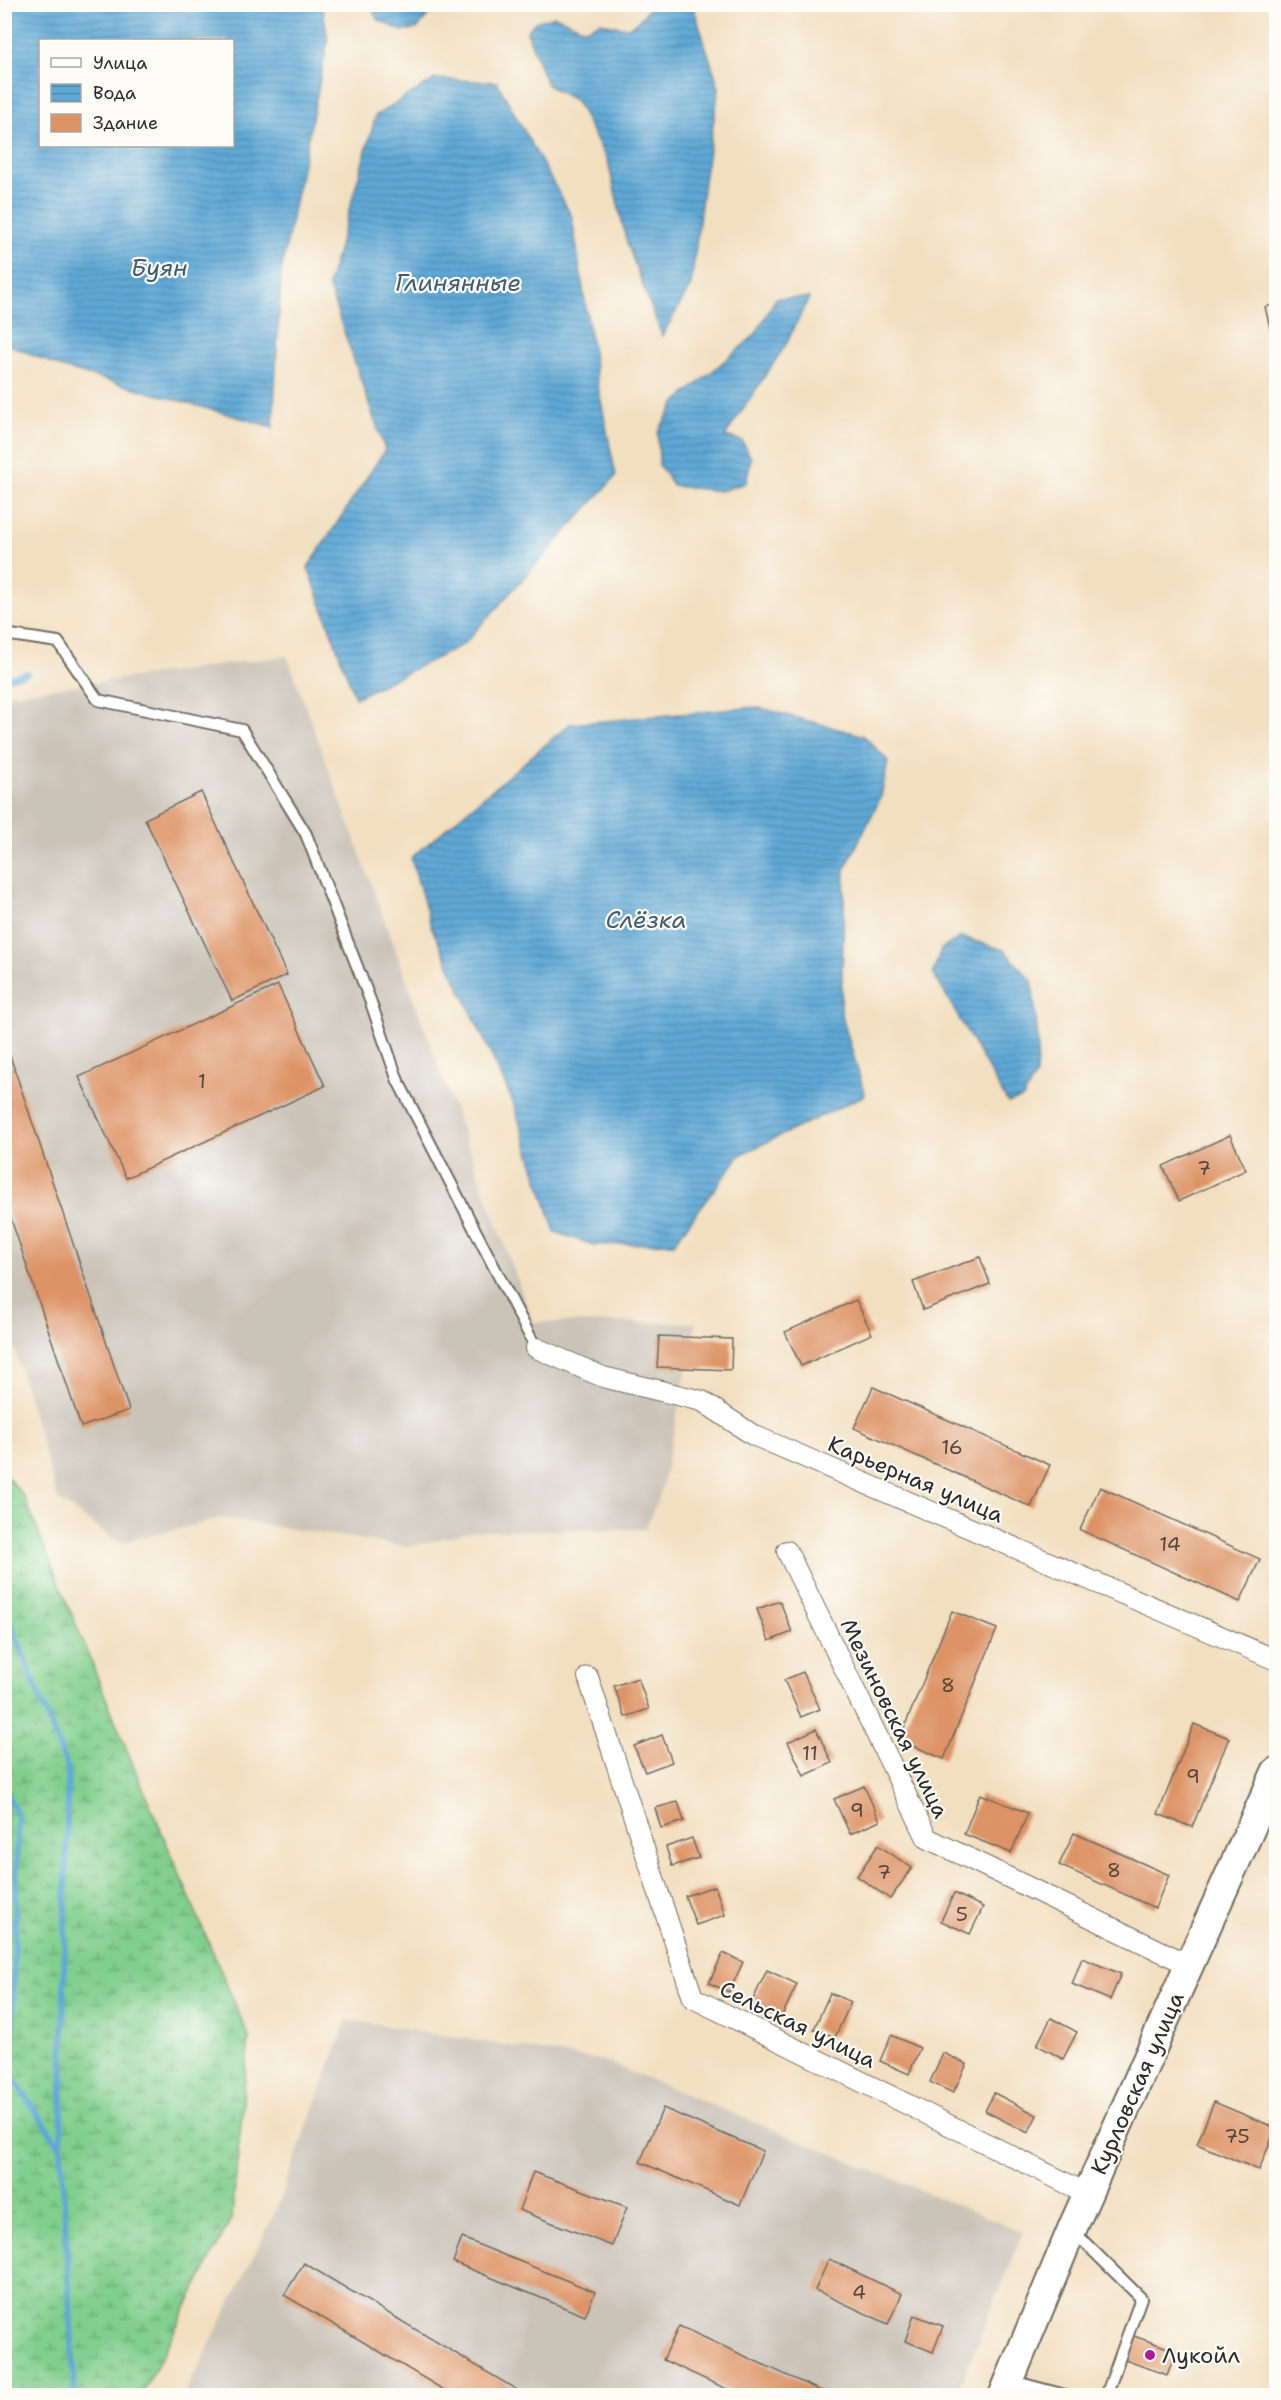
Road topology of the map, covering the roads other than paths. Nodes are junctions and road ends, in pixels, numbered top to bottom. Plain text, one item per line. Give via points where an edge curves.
1 (4, 634) edge
2 (536, 1347) joint
3 (787, 1551) dead end
4 (1276, 1660) edge
5 (588, 1677) dead end
6 (1276, 1772) edge
7 (1189, 1965) junction
8 (1088, 2194) junction
9 (1072, 2229) junction
10 (1006, 2388) edge
11 (1069, 2396) edge
12 (1106, 2396) edge

1 - 2 lane via 58,642 98,700 242,730 306,834 398,1081
2 - 4 street, Карьерная улица via 603,1377 702,1401 753,1435
3 - 7 street, Мезиновская улица via 927,1838
5 - 8 street, Сельская улица via 693,1998
6 - 7 main road, Курловская улица
7 - 8 main road, Курловская улица
8 - 9 main road, Курловская улица
9 - 10 main road, Курловская улица
9 - 12 lane via 1141,2298
10 - 11 lane

